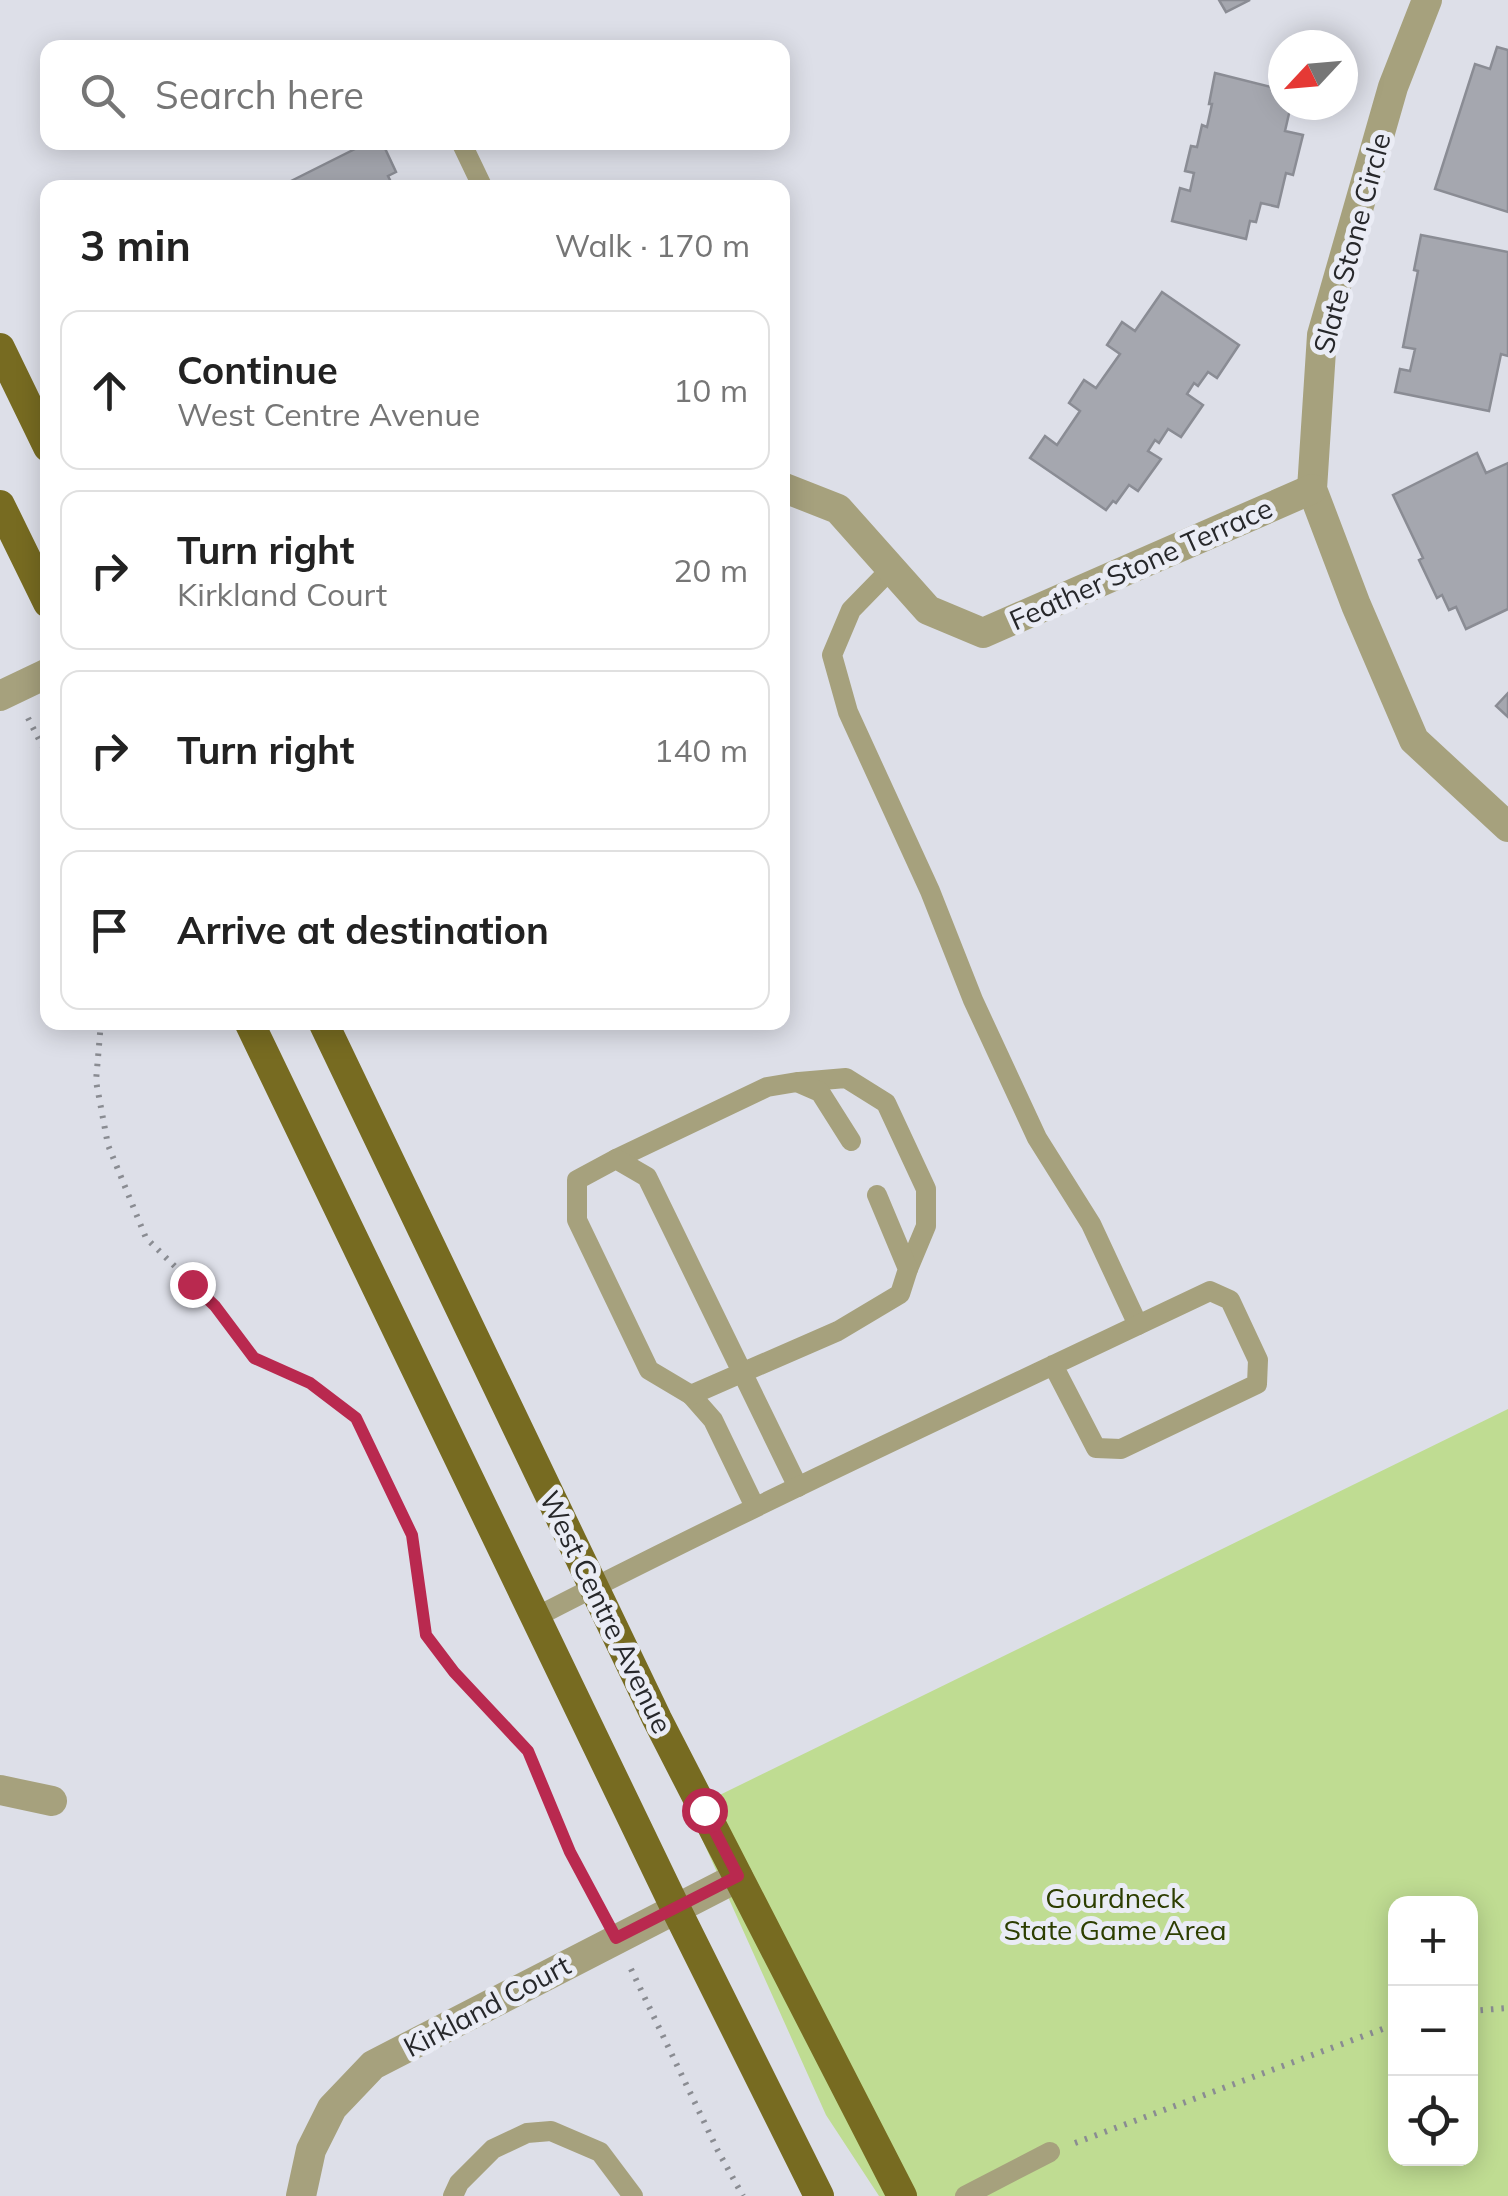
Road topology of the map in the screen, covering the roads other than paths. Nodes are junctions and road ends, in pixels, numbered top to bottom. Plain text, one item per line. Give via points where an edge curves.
1 (1428, 0) edge
2 (464, 150) edge
3 (479, 180) edge
4 (0, 348) edge
5 (40, 430) edge
6 (1312, 489) junction
7 (790, 490) edge
8 (0, 504) edge
9 (892, 569) junction
10 (40, 586) edge
11 (40, 677) edge
12 (0, 696) edge
13 (1508, 827) edge
14 (253, 1030) edge
15 (327, 1030) edge
16 (797, 1082) junction
17 (851, 1141) dead end
18 (616, 1160) junction
19 (877, 1194) dead end
20 (908, 1269) junction
21 (1138, 1325) junction
22 (1054, 1366) junction
23 (743, 1373) junction
24 (691, 1395) junction
25 (798, 1487) junction
26 (755, 1507) junction
27 (594, 1588) junction
28 (536, 1618) junction
29 (0, 1790) edge
30 (52, 1801) dead end
31 (738, 1876) junction
32 (675, 1907) junction
33 (1050, 2152) road end
34 (301, 2196) edge
35 (454, 2196) edge
36 (633, 2196) edge
37 (819, 2196) edge
38 (902, 2196) edge
39 (965, 2196) edge

1 - 6 street, Slate Stone Circle via 1393,87 1322,335
2 - 3 lane
4 - 5 main road
6 - 9 street, Feather Stone Terrace via 983,632 928,610
6 - 13 street, Slate Stone Circle via 1414,740
7 - 9 street, Feather Stone Terrace via 838,508
8 - 10 main road
9 - 21 lane via 851,610 832,655 848,712 1037,1138 1091,1224
11 - 12 street
14 - 28 main road
15 - 27 main road, West Centre Avenue
16 - 17 lane via 820,1092
16 - 18 lane via 767,1087
16 - 20 lane via 846,1078 886,1103 926,1189 926,1226
18 - 23 lane via 647,1177
18 - 24 lane via 577,1180 576,1220 650,1370
19 - 20 lane
20 - 23 lane via 900,1294 838,1331
21 - 22 lane
21 - 22 lane via 1210,1291 1230,1300 1258,1360 1257,1384 1121,1449 1096,1448
22 - 25 lane
23 - 24 lane
23 - 25 lane
24 - 26 lane via 713,1420
25 - 26 lane
26 - 27 lane
27 - 28 lane
27 - 31 main road, West Centre Avenue
28 - 32 main road
29 - 30 street
31 - 32 street, Kirkland Court
31 - 38 main road, West Centre Avenue
32 - 34 street, Kirkland Court via 373,2065 332,2108 311,2150
32 - 37 main road
33 - 39 lane
35 - 36 lane via 493,2149 527,2133 550,2132 600,2152

